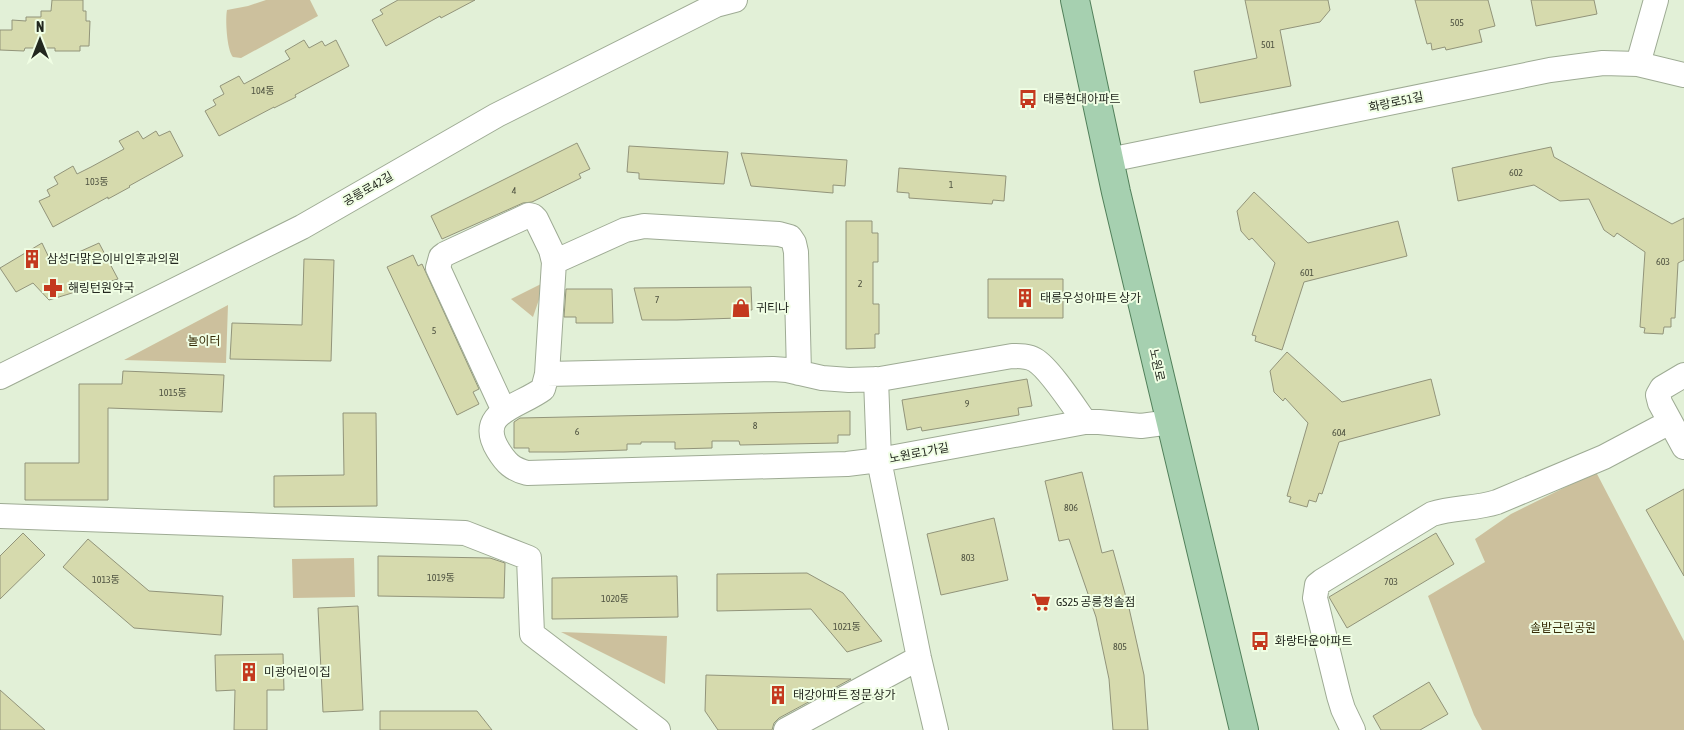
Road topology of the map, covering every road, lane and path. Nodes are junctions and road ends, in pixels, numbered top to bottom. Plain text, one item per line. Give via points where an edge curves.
1 (735, 0) edge
2 (1075, 0) edge
3 (1656, 0) edge
4 (1638, 64) junction
5 (1684, 75) edge
6 (1109, 160) junction
7 (554, 262) junction
8 (799, 373) junction
9 (547, 374) junction
10 (1684, 376) edge
11 (0, 377) edge
12 (876, 379) junction
13 (504, 411) junction
14 (1085, 422) junction
15 (1171, 422) junction
16 (1670, 422) junction
17 (1684, 447) edge
18 (879, 460) junction
19 (0, 516) edge
20 (919, 658) junction
21 (658, 730) edge
22 (786, 730) edge
23 (936, 730) edge
24 (1244, 730) edge
25 (1353, 730) edge

1 - 11 street, 공릉로42길 via 716,5 497,115 302,227
2 - 6 main road, 노원로
3 - 4 street
4 - 5 street, 화랑로51길
4 - 6 street, 화랑로51길 via 1603,63 1550,70
6 - 15 main road, 노원로
7 - 8 street via 626,230 644,226 790,237 796,252
7 - 9 street
7 - 13 street via 533,216 445,254 438,262 439,272
8 - 9 street via 773,369
8 - 12 street via 830,379
9 - 13 street via 543,388
10 - 16 street via 1658,392
12 - 14 street via 1012,356 1032,358 1044,367
12 - 18 street
13 - 18 street via 491,425 492,440 508,464 527,473 826,465
14 - 15 street, 노원로1가길 via 1141,426
14 - 18 street, 노원로1가길
15 - 24 main road, 노원로
16 - 17 street
16 - 25 street via 1604,457 1497,502 1484,507 1432,514 1322,580 1317,585 1315,598 1338,696
18 - 20 street, 노원로1가길
19 - 21 street via 465,533 529,558 532,634
20 - 22 street
20 - 23 street, 노원로1가길

